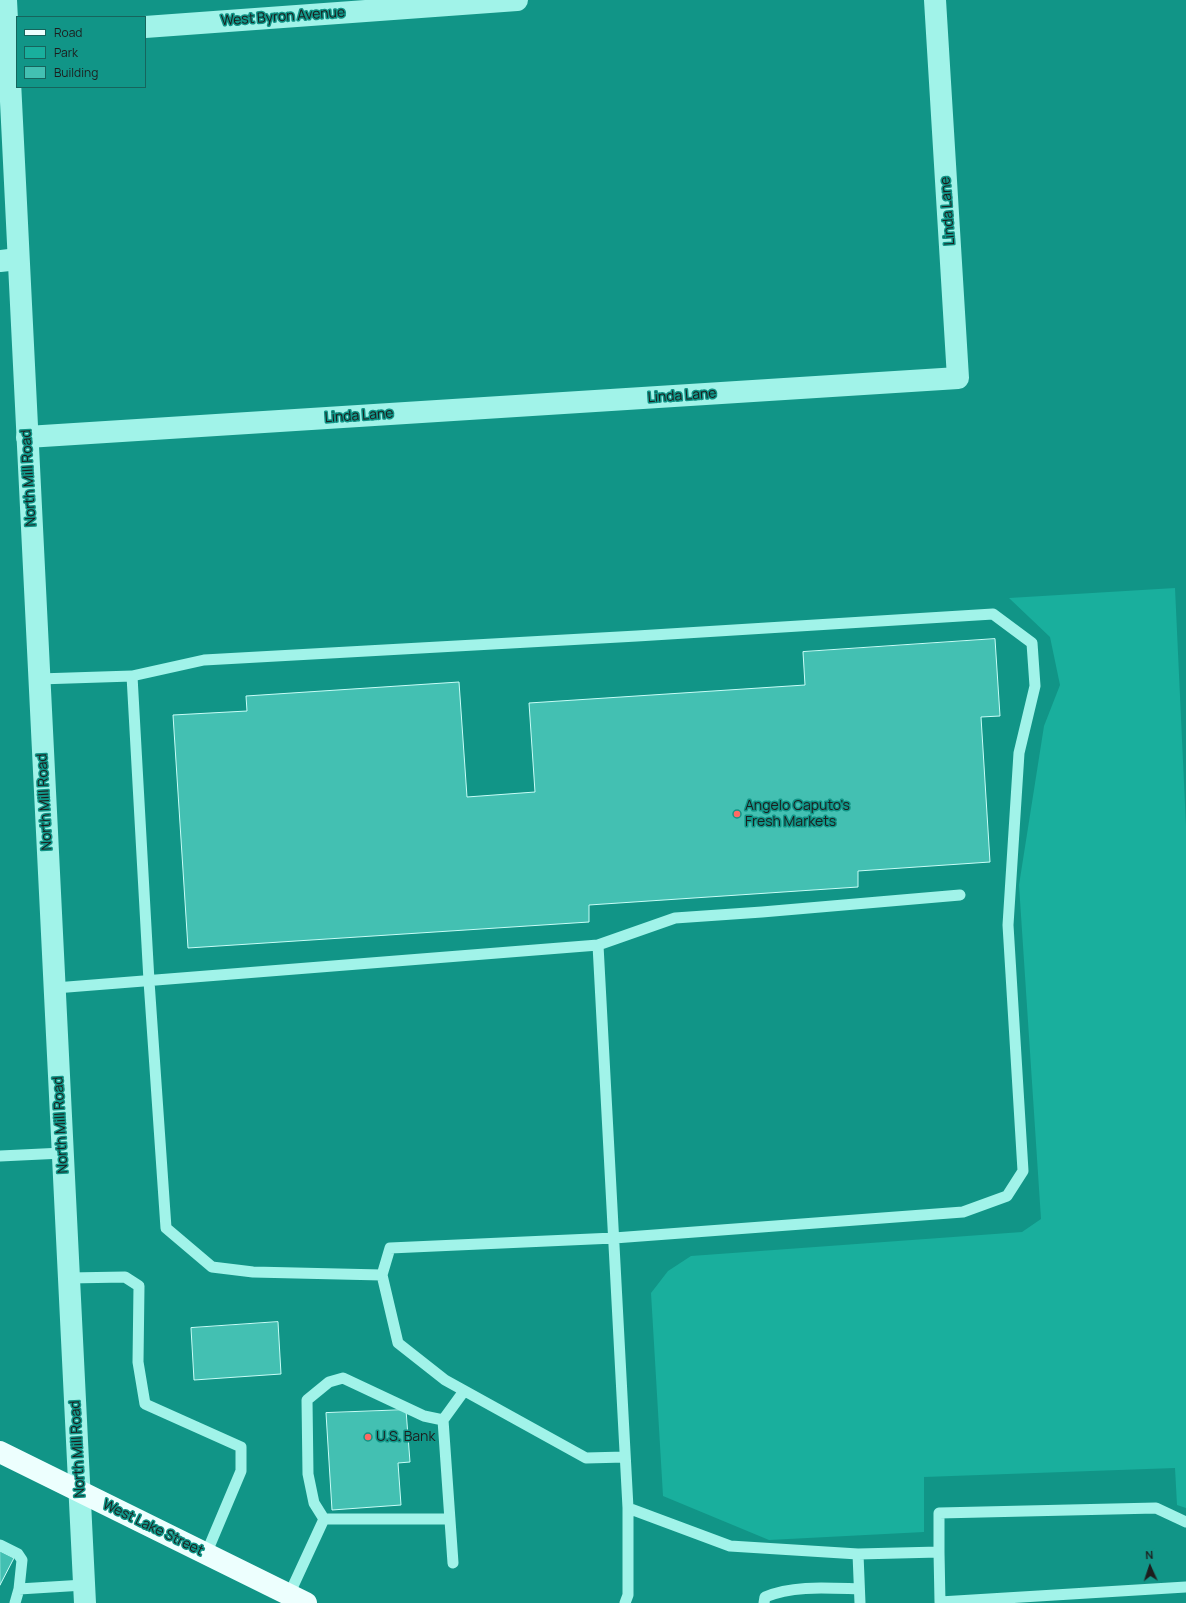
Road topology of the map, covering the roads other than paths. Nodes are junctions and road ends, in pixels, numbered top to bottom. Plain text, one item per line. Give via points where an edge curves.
1 (6, 0) edge
2 (517, 0) edge
3 (935, 0) edge
4 (146, 27) edge
5 (12, 36) edge
6 (9, 260) edge
7 (27, 437) junction
8 (132, 676) junction
9 (39, 679) junction
10 (960, 895) dead end
11 (598, 945) junction
12 (149, 981) junction
13 (55, 988) junction
14 (63, 1153) junction
15 (0, 1156) edge
16 (614, 1238) junction
17 (382, 1275) junction
18 (69, 1278) junction
19 (464, 1391) junction
20 (443, 1420) junction
21 (0, 1452) edge
22 (626, 1457) junction
23 (80, 1492) junction
24 (628, 1508) junction
25 (324, 1519) junction
26 (450, 1519) junction
27 (1186, 1522) edge
28 (0, 1545) edge
29 (939, 1552) junction
30 (206, 1554) junction
31 (858, 1554) junction
32 (453, 1563) dead end
33 (1186, 1587) edge
34 (19, 1588) junction
35 (859, 1589) junction
36 (85, 1594) edge
37 (293, 1600) edge
38 (940, 1602) edge
39 (15, 1603) edge
40 (625, 1603) edge
41 (764, 1603) edge
42 (860, 1603) edge

1 - 5 street, North Mill Road
2 - 4 street, West Byron Avenue
3 - 7 street, Linda Lane via 958,378
5 - 6 street, North Mill Road
6 - 7 street, North Mill Road
7 - 9 street, North Mill Road
8 - 9 lane
8 - 12 lane
8 - 16 lane via 204,660 994,614 1032,643 1035,686 1019,752 1008,925 1023,1171 1007,1196 963,1212
9 - 13 street, North Mill Road
10 - 11 lane via 675,918
11 - 12 lane
11 - 16 lane
12 - 13 lane
12 - 17 lane via 166,1228 212,1267 253,1272
13 - 14 street, North Mill Road
14 - 15 lane
14 - 18 street, North Mill Road
16 - 17 lane via 390,1248
16 - 22 lane
17 - 19 lane via 398,1343 445,1380
18 - 23 street, North Mill Road
18 - 30 lane via 125,1277 139,1286 138,1362 145,1404 241,1447 241,1471
19 - 20 lane
19 - 22 lane via 586,1458
20 - 25 lane via 424,1416 343,1378 329,1382 307,1400 308,1474 314,1503
20 - 26 lane
21 - 23 main road, West Lake Street
22 - 24 lane
23 - 30 main road, West Lake Street
23 - 36 street, North Mill Road
24 - 31 lane via 730,1546
24 - 40 lane via 628,1595
25 - 26 lane
25 - 37 lane
26 - 32 lane
27 - 29 lane via 1156,1508 939,1514
28 - 34 lane via 18,1554 22,1560
29 - 31 lane
29 - 38 lane
30 - 37 main road, West Lake Street
31 - 35 lane
33 - 38 lane
34 - 36 lane
34 - 39 lane
35 - 41 lane via 778,1591 765,1597
35 - 42 lane

